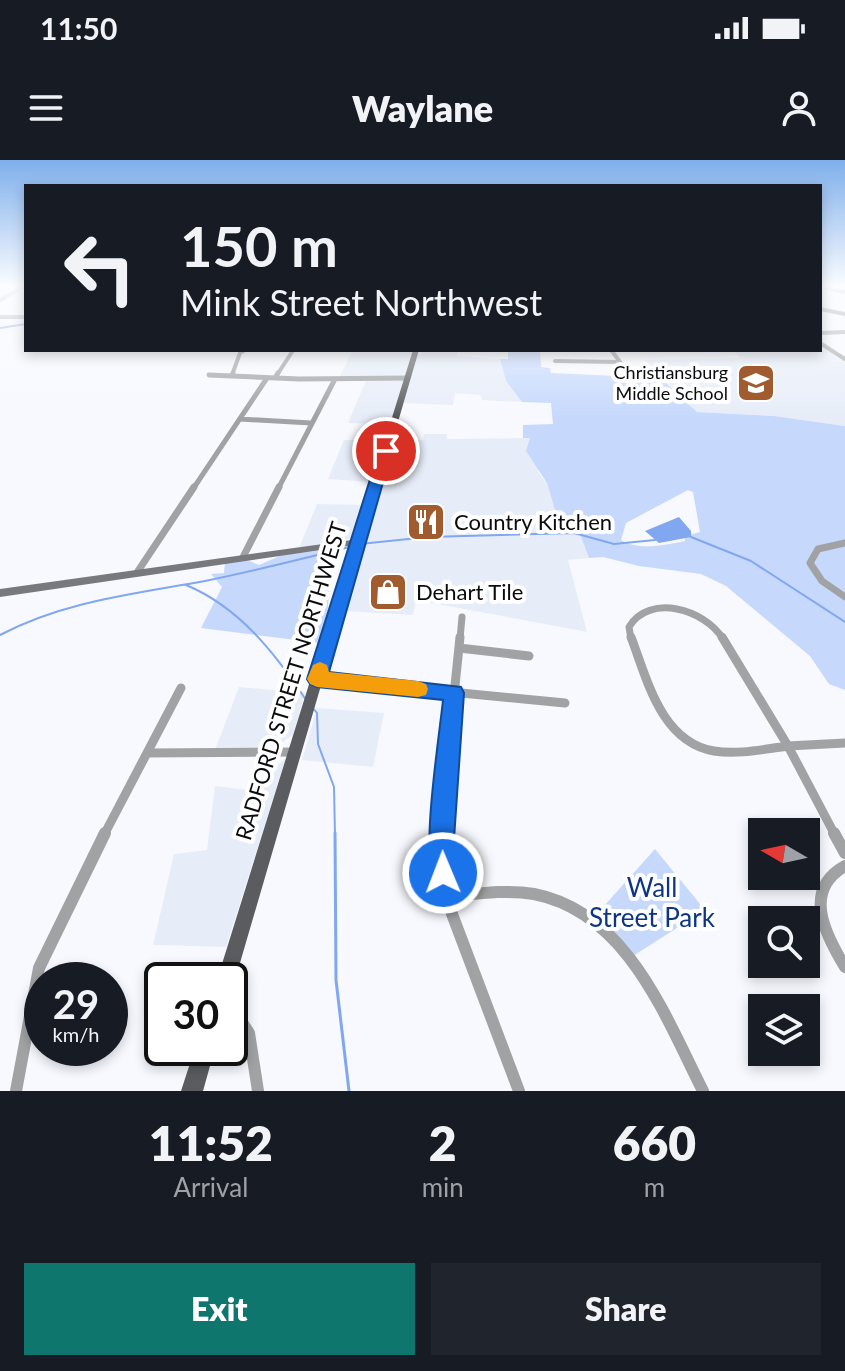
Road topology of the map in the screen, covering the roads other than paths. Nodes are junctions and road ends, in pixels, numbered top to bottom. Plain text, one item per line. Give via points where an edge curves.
1 (845, 332) edge
2 (822, 333) edge
3 (822, 344) edge
4 (845, 350) edge
5 (831, 351) junction
6 (242, 352) edge
7 (292, 352) edge
8 (415, 352) edge
9 (612, 352) edge
10 (845, 359) edge
11 (555, 361) dead end
12 (620, 362) junction
13 (627, 371) dead end
14 (209, 375) dead end
15 (232, 376) junction
16 (271, 378) junction
17 (408, 378) junction
18 (335, 379) junction
19 (240, 419) junction
20 (311, 423) junction
21 (359, 542) junction
22 (845, 543) edge
23 (243, 557) junction
24 (138, 571) junction
25 (0, 593) edge
26 (845, 597) edge
27 (462, 617) dead end
28 (459, 648) junction
29 (529, 656) dead end
30 (317, 679) junction
31 (181, 688) dead end
32 (454, 693) junction
33 (565, 703) dead end
34 (845, 743) edge
35 (788, 746) junction
36 (295, 752) junction
37 (147, 753) junction
38 (845, 853) edge
39 (845, 866) edge
40 (448, 897) junction
41 (231, 962) edge
42 (845, 967) edge
43 (248, 1031) edge
44 (200, 1066) edge
45 (16, 1091) edge
46 (192, 1091) edge
47 (258, 1091) edge
48 (519, 1091) edge
49 (703, 1091) edge

1 - 2 street
3 - 5 street
4 - 5 street
5 - 10 street
6 - 15 street
7 - 16 street
8 - 17 main road, RADFORD STREET NORTHWEST
9 - 12 street
11 - 12 street
12 - 13 street
14 - 15 street
15 - 16 street
16 - 18 street
16 - 19 street
17 - 18 street
17 - 21 main road, RADFORD STREET NORTHWEST
18 - 20 street
19 - 20 street
19 - 24 street
20 - 23 street
21 - 23 street
21 - 30 main road, RADFORD STREET NORTHWEST
22 - 26 street via 818,548 810,563 822,581
23 - 24 street
24 - 25 street
27 - 28 street
28 - 29 street
28 - 32 street
30 - 32 street
30 - 36 main road, RADFORD STREET NORTHWEST
31 - 37 street
32 - 33 street
32 - 40 street via 442,839
34 - 35 street
35 - 35 street via 710,624 666,607 636,615 630,635 667,719 683,738 726,753
35 - 38 street
36 - 37 street
36 - 41 main road, RADFORD STREET NORTHWEST
37 - 45 street via 39,968
39 - 42 street via 822,884 820,905
40 - 48 street
40 - 49 street via 538,895 603,928 638,971
43 - 47 street
44 - 46 main road

